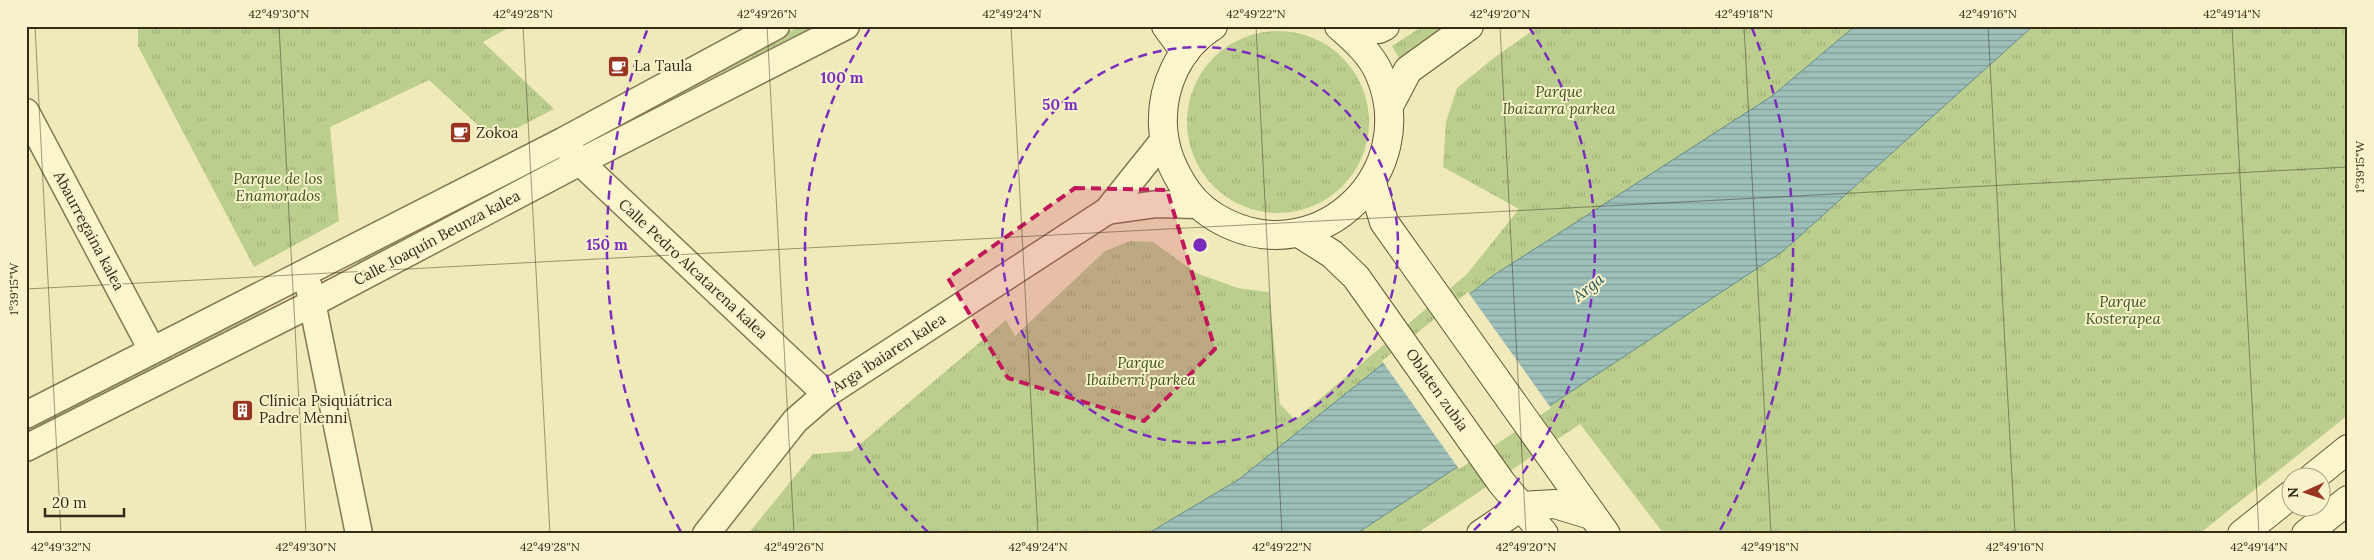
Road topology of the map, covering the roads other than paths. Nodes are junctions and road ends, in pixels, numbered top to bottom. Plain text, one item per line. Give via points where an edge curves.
1 (776, 26) edge
2 (846, 26) edge
3 (1166, 26) edge
4 (1213, 26) edge
5 (1339, 26) edge
6 (1352, 26) edge
7 (1385, 26) edge
8 (1470, 26) edge
9 (1185, 52) junction
10 (1389, 106) junction
11 (26, 112) edge
12 (563, 141) junction
13 (1163, 141) junction
14 (580, 162) junction
15 (1372, 183) junction
16 (1197, 206) junction
17 (1106, 211) junction
18 (1299, 233) junction
19 (305, 275) junction
20 (313, 303) junction
21 (152, 350) junction
22 (826, 394) junction
23 (26, 415) edge
24 (26, 448) edge
25 (2348, 449) edge
26 (2324, 468) edge
27 (2348, 500) edge
28 (2282, 502) edge
29 (1522, 506) junction
30 (1599, 525) edge
31 (359, 534) edge
32 (706, 534) edge
33 (1481, 534) edge
34 (1544, 534) edge
35 (2242, 534) edge
36 (2306, 534) edge

1 - 12 street, Calle Joaquín Beunza kalea
2 - 14 street, Calle Joaquín Beunza kalea
3 - 9 street
4 - 9 street
5 - 10 street via 1362,46 1380,74
6 - 7 street via 1379,29
8 - 10 street via 1408,70
9 - 13 street via 1170,79 1162,110
10 - 15 street via 1389,133
11 - 21 street, Abaurregaina kalea
12 - 14 street, Calle Pedro Alcatarena kalea
12 - 19 street, Calle Joaquín Beunza kalea
13 - 16 street via 1174,172
13 - 17 street, Arga ibaiaren kalea
14 - 20 street, Calle Joaquín Beunza kalea
14 - 22 street, Calle Pedro Alcatarena kalea
15 - 18 street via 1352,206 1328,223
15 - 30 street via 1384,222
16 - 17 street, Arga ibaiaren kalea via 1157,204
16 - 18 street via 1241,230 1270,235
17 - 22 street, Arga ibaiaren kalea
18 - 29 street, Oblaten zubia via 1332,254 1374,299 1501,482
19 - 20 street
19 - 21 street, Calle Joaquín Beunza kalea
20 - 24 street, Calle Joaquín Beunza kalea
20 - 31 street
21 - 23 street, Calle Joaquín Beunza kalea
22 - 32 street, Arga ibaiaren kalea via 796,421
25 - 26 street
27 - 36 street
28 - 35 street
29 - 30 street via 1555,504
29 - 33 street
29 - 34 street, Oblaten zubia

